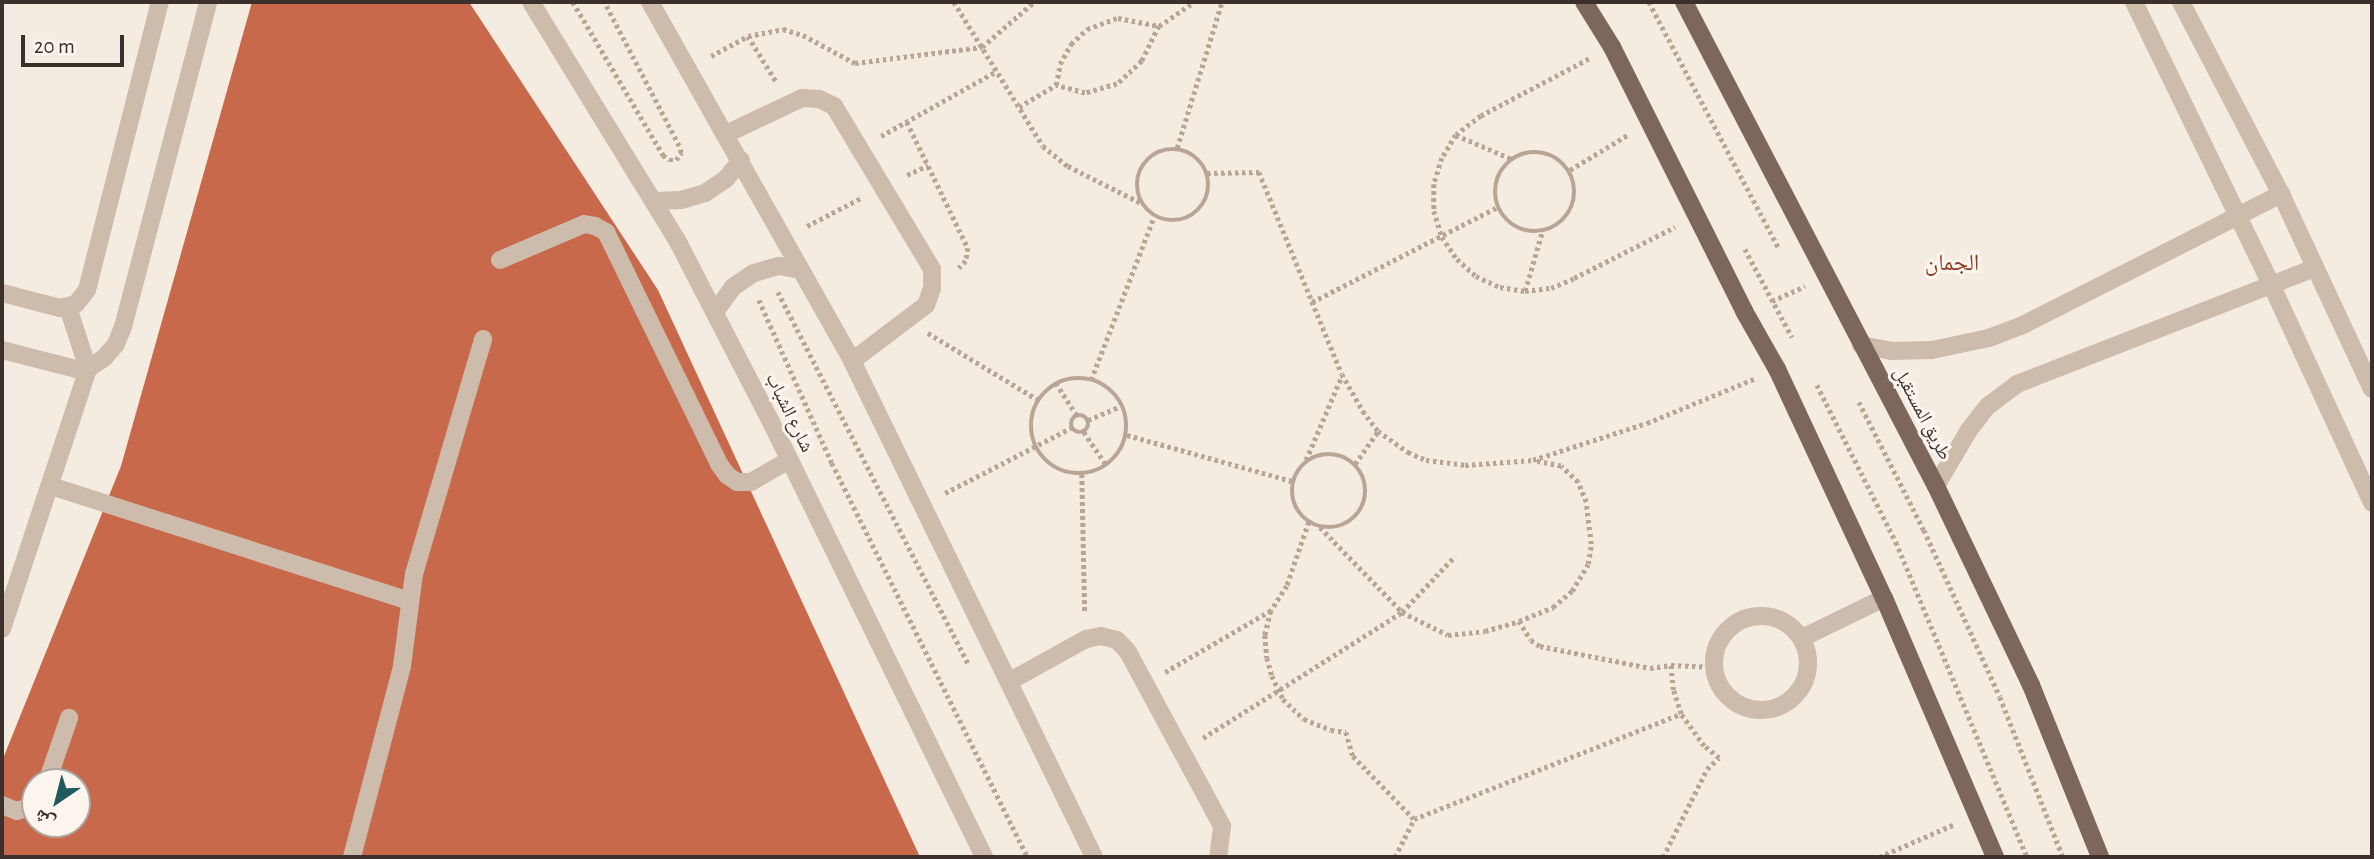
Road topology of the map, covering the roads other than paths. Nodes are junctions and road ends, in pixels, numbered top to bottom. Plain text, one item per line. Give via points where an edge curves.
1 (160, 2) edge
2 (208, 2) edge
3 (531, 2) edge
4 (1584, 2) edge
5 (1684, 2) edge
6 (2134, 2) edge
7 (2181, 2) edge
8 (656, 4) edge
9 (726, 134) junction
10 (741, 160) junction
11 (2281, 194) junction
12 (655, 201) junction
13 (2237, 215) junction
14 (500, 260) dead end
15 (2315, 268) junction
16 (801, 270) junction
17 (2271, 284) junction
18 (2, 293) edge
19 (68, 307) junction
20 (715, 312) junction
21 (483, 339) dead end
22 (1861, 345) junction
23 (2, 350) edge
24 (852, 361) junction
25 (88, 369) junction
26 (2372, 389) edge
27 (789, 460) junction
28 (51, 486) junction
29 (1936, 486) junction
30 (2372, 503) edge
31 (1885, 598) junction
32 (409, 601) junction
33 (2, 629) edge
34 (1802, 638) junction
35 (1010, 681) junction
36 (69, 718) dead end
37 (52, 768) edge
38 (2, 805) edge
39 (21, 810) edge
40 (352, 857) edge
41 (984, 857) edge
42 (1094, 857) edge
43 (1218, 857) edge
44 (1995, 857) edge
45 (2100, 857) edge

1 - 19 street via 86,290
2 - 25 street via 123,327 116,344
3 - 12 street, شارع الشباب
4 - 31 main road via 1612,47 1777,369
5 - 22 main road, طريق المستقبل
6 - 13 street
7 - 11 street
8 - 9 street
9 - 10 street
9 - 24 street via 802,98 834,106 932,269 926,305
10 - 12 street via 726,179 705,193
10 - 16 street
11 - 13 street
11 - 15 street
12 - 20 street, شارع الشباب
13 - 17 street
13 - 22 street via 1989,338 1932,350 1891,351
14 - 27 street via 584,224 606,232 723,469 737,482 751,482
15 - 17 street
15 - 26 street
16 - 20 street via 779,267 754,273 733,287
16 - 24 street
17 - 29 street via 2017,384 1988,406
17 - 30 street
18 - 19 street
19 - 25 street
20 - 27 street, شارع الشباب
21 - 32 street via 421,544
22 - 29 main road, طريق المستقبل
23 - 25 street via 64,368
24 - 35 street
25 - 28 street
27 - 41 street, شارع الشباب
28 - 32 street
28 - 33 street
29 - 45 main road, طريق المستقبل via 2031,685
31 - 34 street
31 - 44 main road
32 - 40 street via 401,666
34 - 34 street via 1808,651 1806,679 1799,692 1776,708 1762,710 1735,702 1721,687 1713,667 1719,639 1728,628 1753,616 1781,619
35 - 42 street
35 - 43 street via 1086,639 1117,640 1128,652 1222,826
36 - 37 street
38 - 39 street

